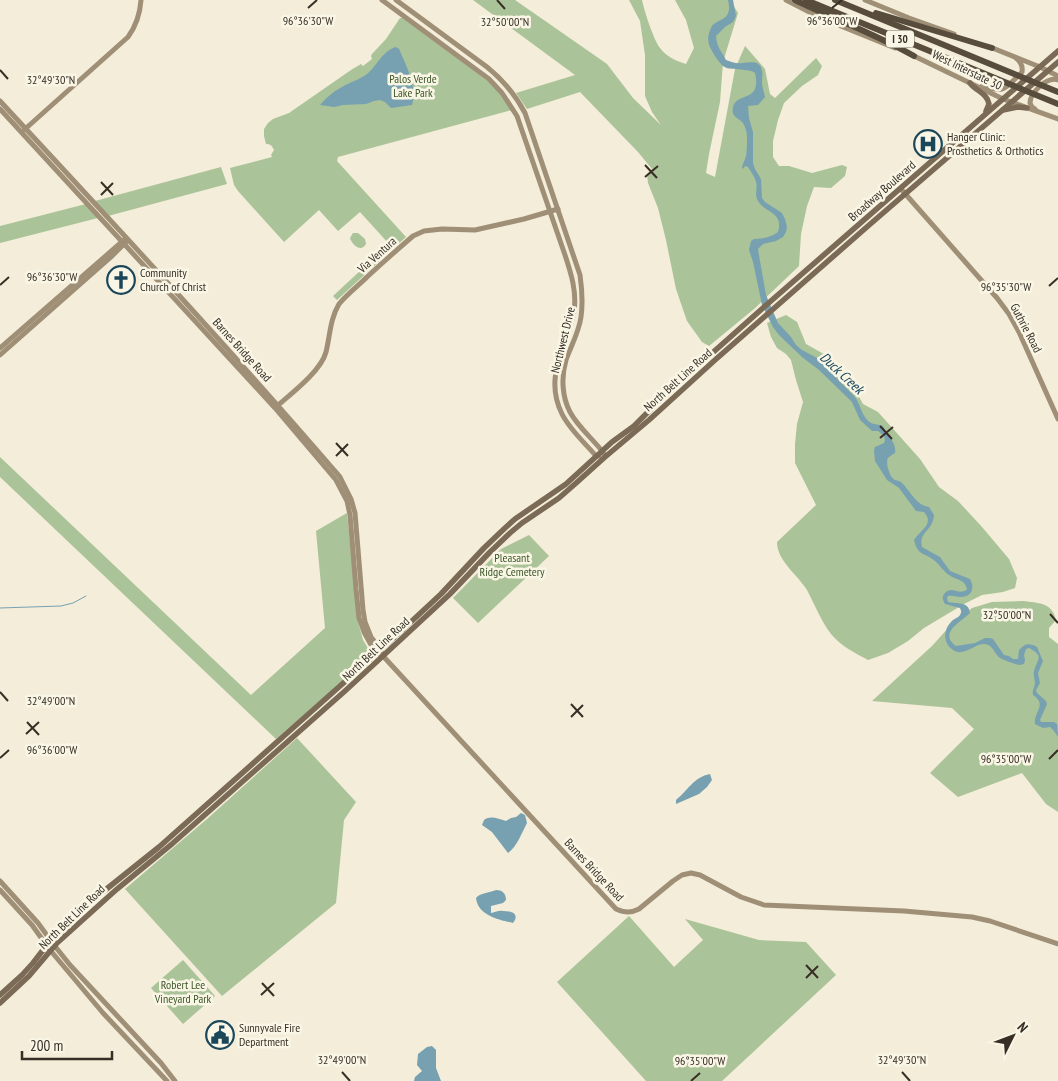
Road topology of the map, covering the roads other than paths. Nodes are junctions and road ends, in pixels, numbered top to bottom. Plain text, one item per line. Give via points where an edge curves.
1 (141, 0) edge
2 (382, 0) edge
3 (396, 0) edge
4 (786, 0) edge
5 (795, 0) edge
6 (806, 0) edge
7 (835, 0) edge
8 (865, 0) edge
9 (843, 3) junction
10 (992, 48) junction
11 (1058, 51) edge
12 (1010, 55) junction
13 (914, 56) junction
14 (1058, 62) edge
15 (1040, 66) junction
16 (1048, 71) junction
17 (1058, 76) edge
18 (1058, 80) edge
19 (970, 83) junction
20 (1058, 92) edge
21 (1003, 99) junction
22 (0, 101) edge
23 (1011, 102) junction
24 (1058, 104) edge
25 (1027, 108) junction
26 (0, 109) edge
27 (1001, 111) junction
28 (1048, 116) junction
29 (982, 117) junction
30 (1058, 119) edge
31 (24, 130) junction
32 (961, 136) junction
33 (966, 142) junction
34 (903, 191) junction
35 (558, 209) junction
36 (550, 211) junction
37 (866, 223) junction
38 (125, 241) junction
39 (764, 307) joint
40 (768, 314) joint
41 (0, 348) edge
42 (0, 355) edge
43 (697, 371) junction
44 (277, 407) junction
45 (1058, 419) edge
46 (603, 454) junction
47 (596, 456) junction
48 (505, 528) junction
49 (510, 533) junction
50 (436, 604) junction
51 (380, 653) junction
52 (252, 764) junction
53 (257, 769) junction
54 (171, 841) junction
55 (0, 881) edge
56 (0, 890) edge
57 (91, 902) junction
58 (96, 907) junction
59 (27, 916) junction
60 (1058, 944) edge
61 (50, 945) junction
62 (96, 993) junction
63 (0, 995) edge
64 (91, 999) junction
65 (0, 1003) edge
66 (126, 1026) junction
67 (121, 1031) junction
68 (166, 1081) edge
69 (175, 1081) edge

1 - 31 main road via 137,19 128,37
2 - 36 main road, Northwest Drive via 481,72 500,90 517,116
3 - 35 main road, Northwest Drive via 506,84 525,113
4 - 13 main road, West Interstate 30
5 - 13 highway
6 - 24 highway, I 30
7 - 9 highway, I 30
8 - 10 main road, West Interstate 30
9 - 10 highway
9 - 20 highway, I 30
10 - 12 main road, West Interstate 30
11 - 15 main road, Broadway Boulevard
12 - 15 main road, West Interstate 30
12 - 19 main road via 1020,62 1022,72 1006,88 996,90
13 - 19 main road, West Interstate 30
14 - 16 main road, Broadway Boulevard
15 - 16 main road, West Interstate 30
15 - 21 main road, Broadway Boulevard
16 - 17 main road, West Interstate 30
16 - 23 main road, Broadway Boulevard
18 - 28 main road via 1048,80 1030,97 1032,107
19 - 21 main road, West Interstate 30
19 - 29 main road via 989,101
21 - 23 main road, West Interstate 30
21 - 29 main road, Broadway Boulevard
22 - 31 main road, Barnes Bridge Road
23 - 25 main road, West Interstate 30
23 - 27 main road, Broadway Boulevard
25 - 27 main road
25 - 28 main road, West Interstate 30
26 - 31 main road, Barnes Bridge Road
27 - 33 main road, Broadway Boulevard
28 - 30 main road, West Interstate 30
29 - 32 main road, Broadway Boulevard
31 - 38 main road, Barnes Bridge Road
32 - 33 main road
32 - 34 main road, Broadway Boulevard
33 - 34 main road, Broadway Boulevard
34 - 37 main road, Broadway Boulevard
34 - 45 main road, Guthrie Road via 1009,314
35 - 36 main road, Via Ventura
35 - 46 main road, Northwest Drive via 580,275 582,294 579,325 565,364 565,399 575,420
36 - 44 main road, Via Ventura via 475,230 442,229 413,236 340,304 334,314 326,354 320,365
36 - 47 main road, Northwest Drive via 572,277 574,296 571,324 556,371 556,394 566,421
37 - 39 main road, Broadway Boulevard
37 - 40 main road, Broadway Boulevard
38 - 41 main road
38 - 42 main road
38 - 44 main road, Barnes Bridge Road
39 - 43 main road, North Belt Line Road
40 - 43 main road, North Belt Line Road
43 - 46 main road, North Belt Line Road
44 - 51 main road, Barnes Bridge Road via 336,480 347,501 353,523 359,618 367,639
46 - 47 main road, North Belt Line Road
46 - 49 main road, North Belt Line Road via 559,498
47 - 48 main road, North Belt Line Road via 566,484
48 - 49 main road
48 - 50 main road, North Belt Line Road
49 - 50 main road, North Belt Line Road
50 - 51 main road, North Belt Line Road
51 - 52 main road, North Belt Line Road
51 - 53 main road, North Belt Line Road
51 - 60 main road, Barnes Bridge Road via 616,909 633,912 673,881 691,873 764,905 972,917
52 - 53 main road
52 - 54 main road, North Belt Line Road
53 - 54 main road, North Belt Line Road
54 - 57 main road, North Belt Line Road
54 - 58 main road, North Belt Line Road
55 - 59 main road
56 - 59 main road
57 - 58 main road
57 - 61 main road, North Belt Line Road
58 - 61 main road, North Belt Line Road
59 - 61 main road via 38,923
61 - 62 main road
61 - 63 main road, North Belt Line Road
61 - 64 main road
61 - 65 main road, North Belt Line Road via 29,976
62 - 64 main road
62 - 66 main road
64 - 67 main road
66 - 67 main road
66 - 69 main road
67 - 68 main road

